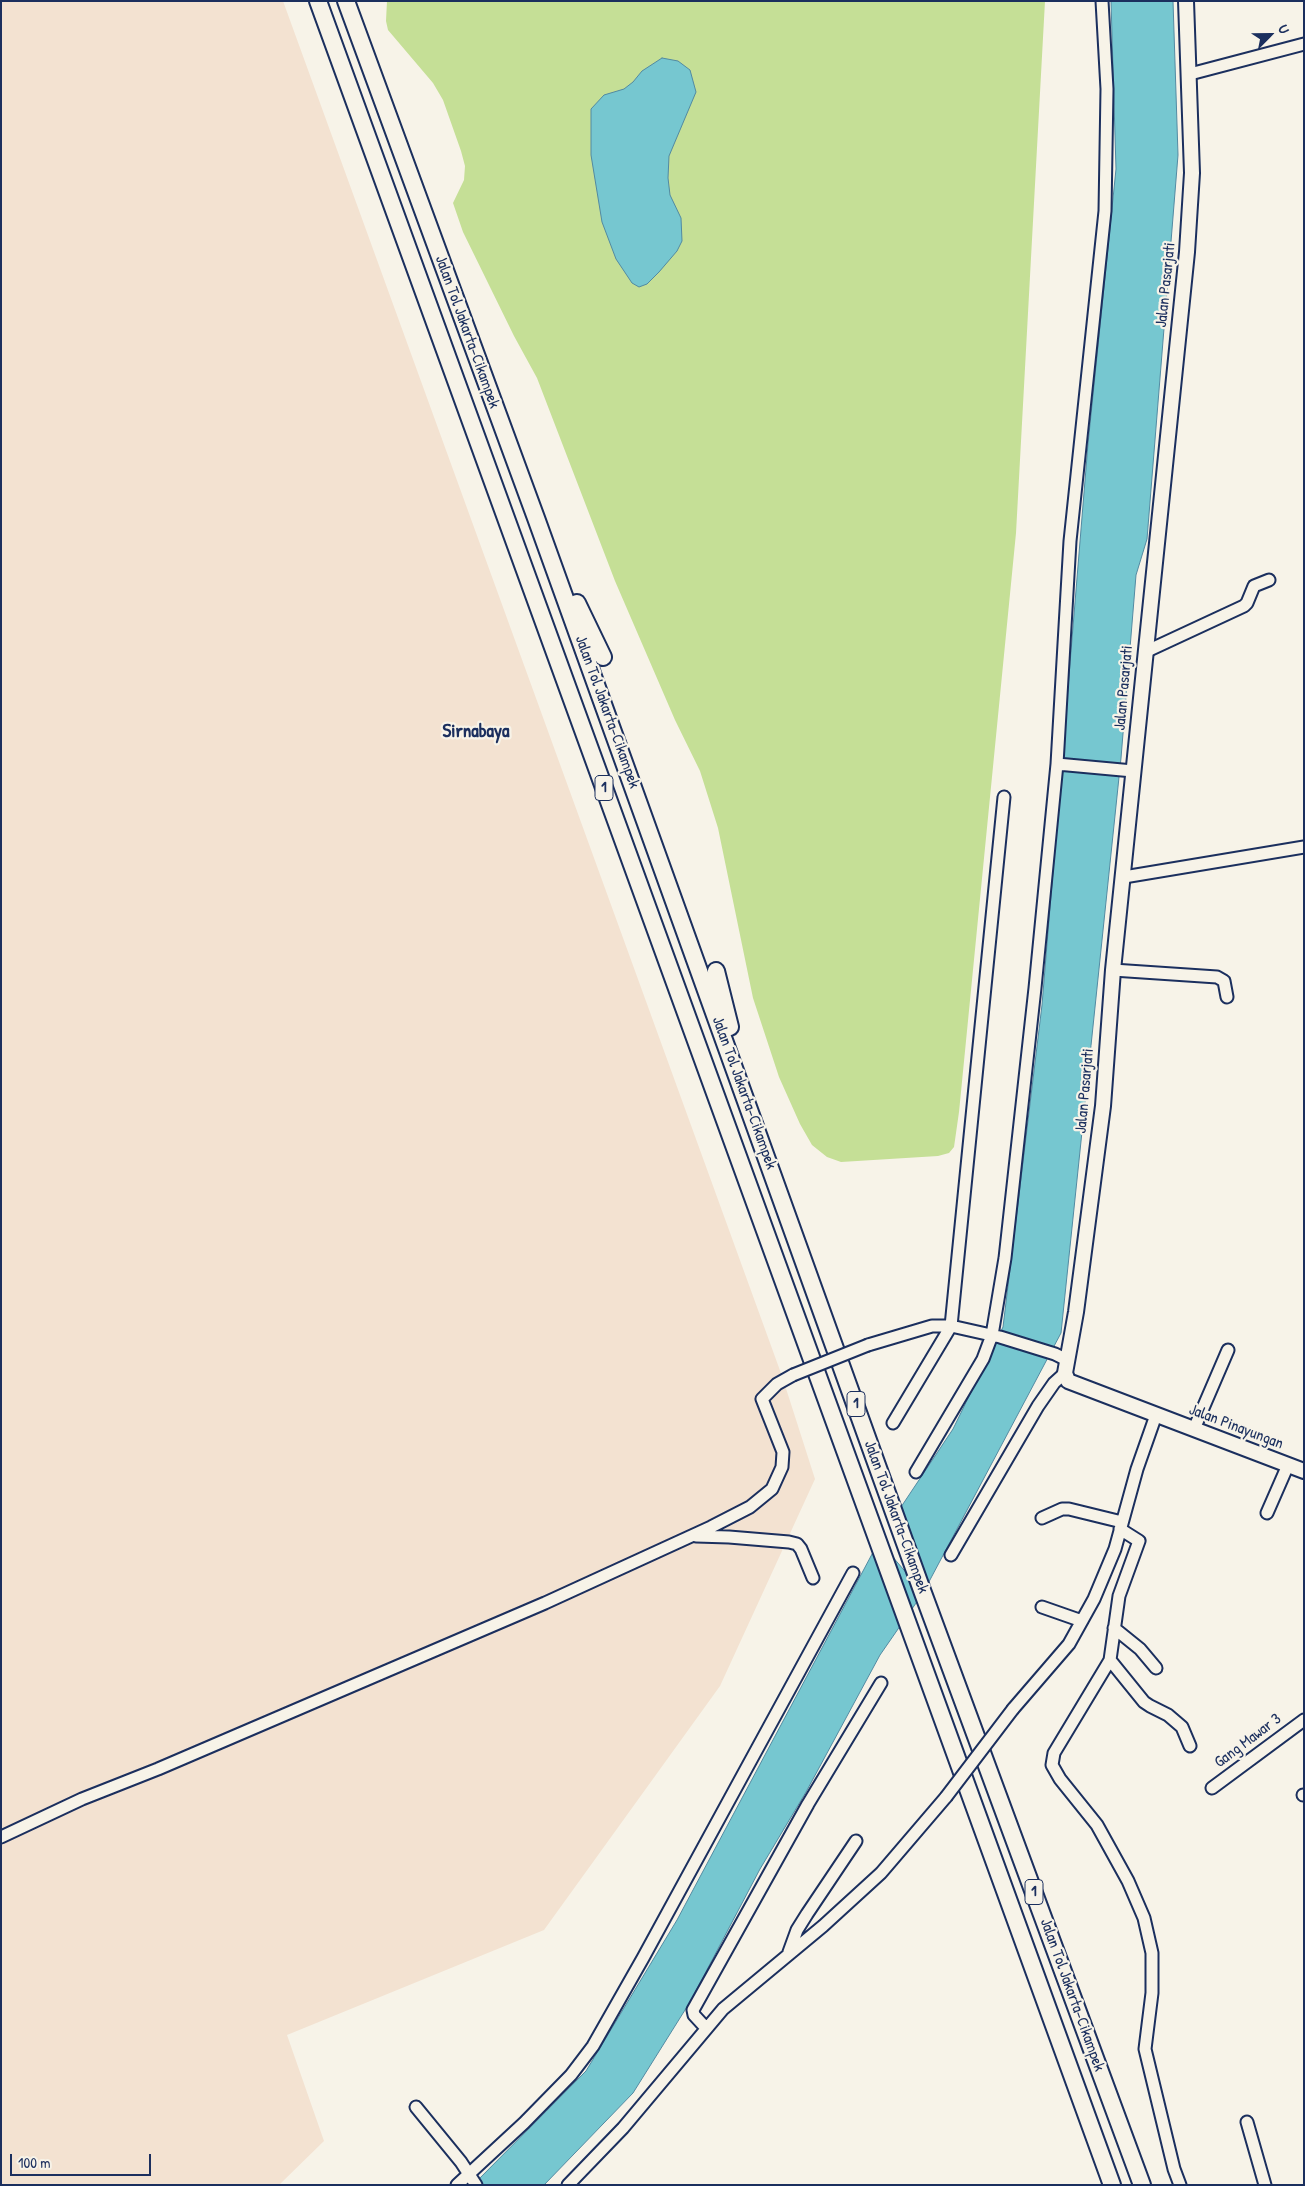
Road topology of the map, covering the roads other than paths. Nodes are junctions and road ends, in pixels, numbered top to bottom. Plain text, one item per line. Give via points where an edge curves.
1 (318, 1) edge
2 (346, 1) edge
3 (1102, 1) edge
4 (1186, 1) edge
5 (1304, 44) edge
6 (1190, 74) junction
7 (536, 518) junction
8 (1269, 580) dead end
9 (1145, 652) junction
10 (603, 657) dead end
11 (1057, 764) junction
12 (1134, 771) junction
13 (1004, 797) dead end
14 (1304, 847) edge
15 (1124, 877) junction
16 (716, 970) dead end
17 (1113, 970) junction
18 (1227, 997) dead end
19 (739, 1078) junction
20 (951, 1326) junction
21 (996, 1336) junction
22 (1228, 1350) dead end
23 (1063, 1366) junction
24 (1156, 1415) junction
25 (892, 1423) dead end
26 (1194, 1430) junction
27 (1288, 1466) junction
28 (1304, 1471) edge
29 (916, 1472) dead end
30 (1266, 1513) dead end
31 (1042, 1518) dead end
32 (1121, 1526) junction
33 (692, 1536) junction
34 (951, 1555) dead end
35 (853, 1573) dead end
36 (813, 1578) dead end
37 (1042, 1606) dead end
38 (1082, 1621) junction
39 (1114, 1628) junction
40 (1110, 1660) junction
41 (1156, 1668) dead end
42 (881, 1683) dead end
43 (1304, 1720) edge
44 (1190, 1746) dead end
45 (1212, 1788) dead end
46 (1, 1837) edge
47 (856, 1841) dead end
48 (788, 1954) junction
49 (706, 2028) junction
50 (416, 2107) dead end
51 (1247, 2122) dead end
52 (473, 2181) edge
53 (457, 2185) edge
54 (568, 2185) edge
55 (1112, 2185) edge
56 (1142, 2185) edge
57 (1180, 2185) edge
58 (1265, 2185) edge

1 - 55 highway, Jalan Tol Jakarta–Cikampek / 1
2 - 7 highway, Jalan Tol Jakarta–Cikampek / 1
3 - 11 street via 1107,89 1104,211 1070,541
4 - 6 main road, Jalan Pasarjati
5 - 6 street
6 - 9 main road, Jalan Pasarjati via 1192,173 1188,243
7 - 10 highway
7 - 19 highway, Jalan Tol Jakarta–Cikampek / 1
8 - 9 street via 1254,586 1244,606
9 - 12 main road, Jalan Pasarjati
11 - 12 street
11 - 21 street
12 - 15 main road, Jalan Pasarjati
13 - 20 street
14 - 15 street
15 - 17 main road, Jalan Pasarjati
16 - 19 highway
17 - 18 street via 1217,977 1224,981
17 - 23 main road, Jalan Pasarjati via 1102,1106 1078,1302
19 - 56 highway, Jalan Tol Jakarta–Cikampek / 1 via 926,1600
20 - 21 street
20 - 25 street
20 - 33 street, bridge via 932,1326 868,1344 777,1384 762,1399 783,1452 776,1483 750,1507
21 - 23 street
21 - 29 street
22 - 26 street
23 - 24 main road, Jalan Pinayungan via 1068,1381
23 - 34 street
24 - 26 main road, Jalan Pinayungan
24 - 32 street
26 - 27 main road, Jalan Pinayungan
27 - 28 main road, Jalan Pinayungan
27 - 30 street
31 - 32 street via 1069,1509
32 - 38 street via 1102,1582
32 - 39 street via 1139,1542 1119,1596
33 - 36 street via 797,1544
33 - 46 street
35 - 52 street via 593,2046 571,2075
37 - 38 street
38 - 48 street, bridge via 1055,1662 1013,1709 946,1797 881,1873
39 - 40 street
39 - 41 street via 1140,1649
40 - 44 street via 1144,1702 1182,1726
40 - 57 street via 1054,1752 1052,1765 1097,1825 1144,1918 1152,1953 1152,1992 1145,2049
42 - 49 street via 808,1804 693,2010
43 - 45 street, Gang Mawar 3
47 - 48 street via 797,1930
48 - 49 street via 723,2009
49 - 54 street via 624,2128
50 - 52 street
51 - 58 street
52 - 53 street

